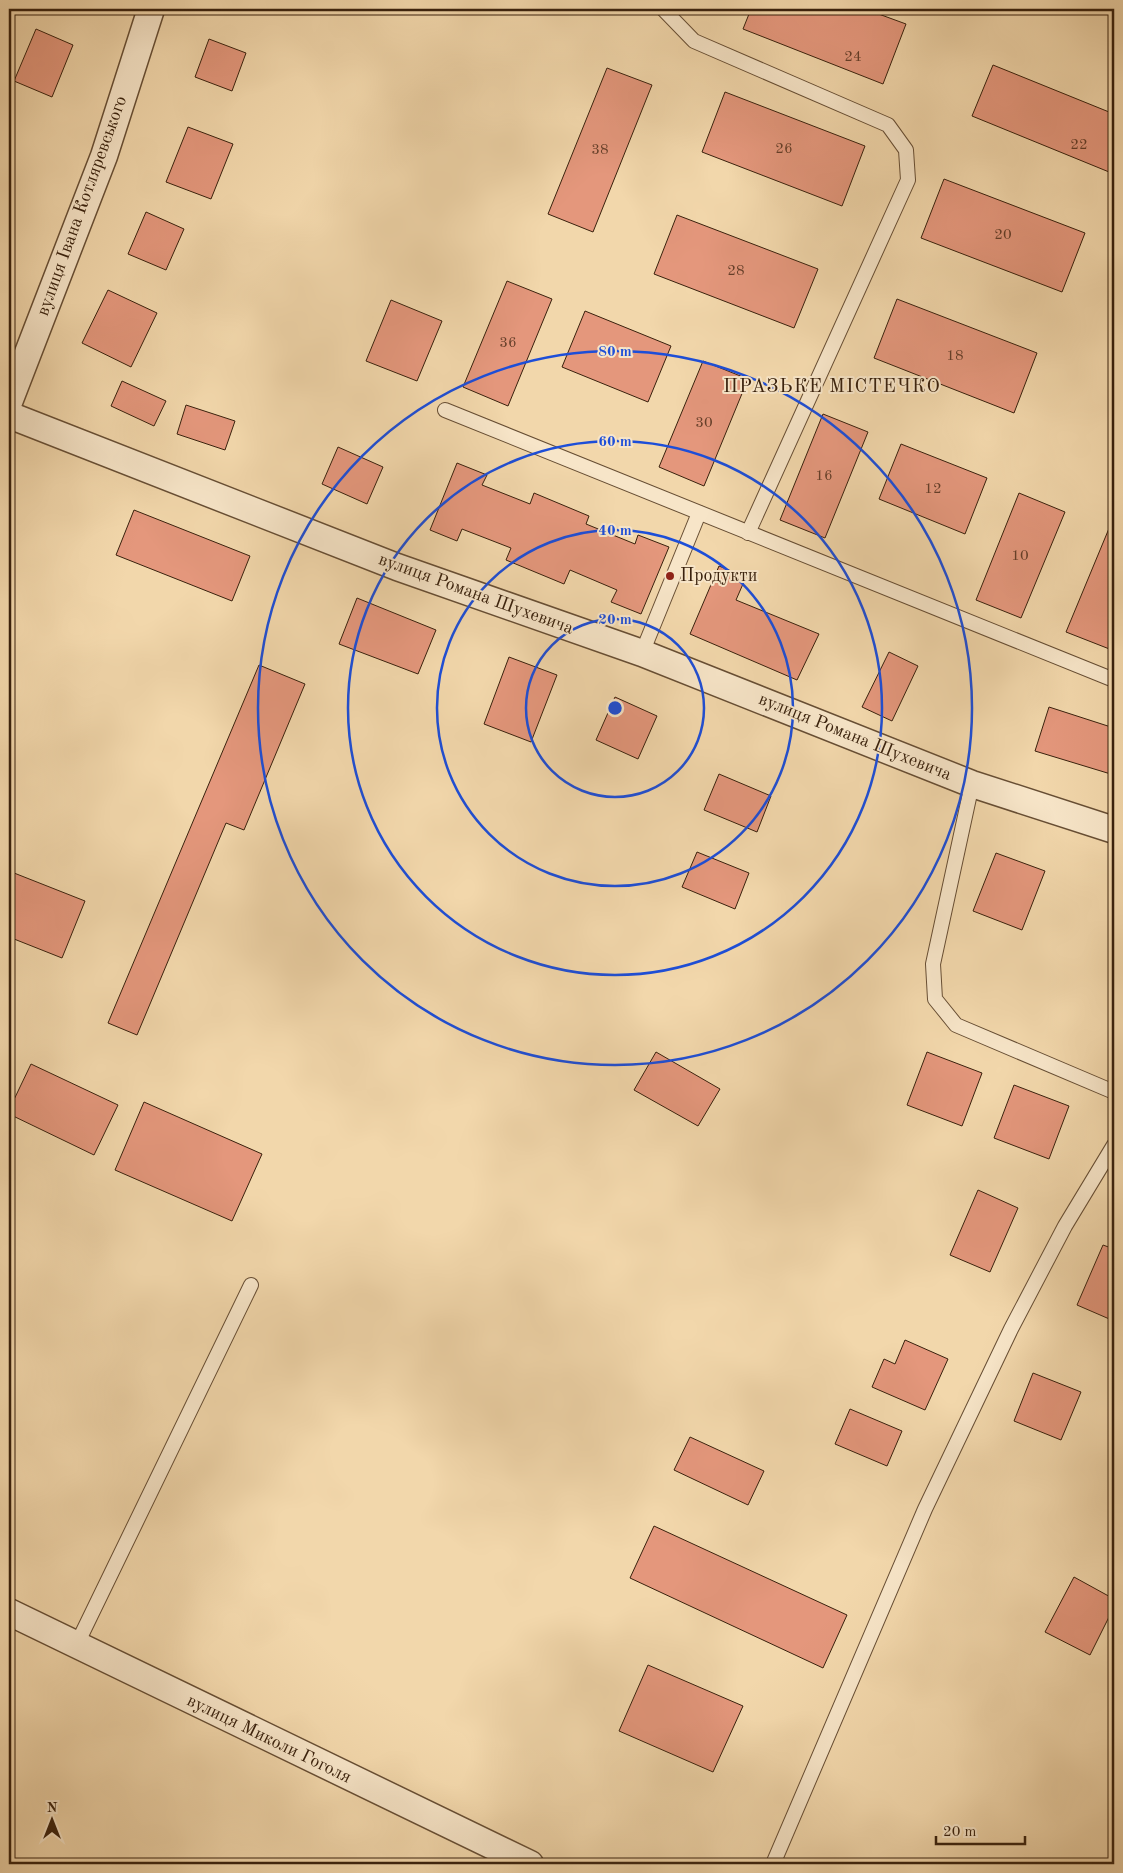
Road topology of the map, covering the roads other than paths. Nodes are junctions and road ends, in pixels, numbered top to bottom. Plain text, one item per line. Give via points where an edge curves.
1 (151, 9) edge
2 (663, 9) edge
3 (9, 402) edge
4 (445, 410) dead end
5 (9, 415) edge
6 (698, 513) junction
7 (748, 532) junction
8 (642, 654) junction
9 (1114, 680) edge
10 (972, 784) junction
11 (1114, 830) edge
12 (1114, 1092) edge
13 (1114, 1145) edge
14 (251, 1285) dead end
15 (9, 1612) edge
16 (76, 1646) junction
17 (530, 1864) edge
18 (773, 1864) edge

1 - 3 street, вулиця Івана Котляревського via 104,156
2 - 7 lane via 694,41 888,125 906,150 908,180
4 - 6 lane
5 - 8 street, вулиця Романа Шухевича via 397,567
6 - 7 lane
6 - 8 lane
7 - 9 lane
8 - 10 street, вулиця Романа Шухевича
10 - 11 street, вулиця Романа Шухевича
10 - 12 lane via 933,964 935,999 956,1025
13 - 18 lane via 1064,1226 994,1365 926,1509
14 - 16 lane
15 - 16 street, вулиця Миколи Гоголя
16 - 17 street, вулиця Миколи Гоголя

